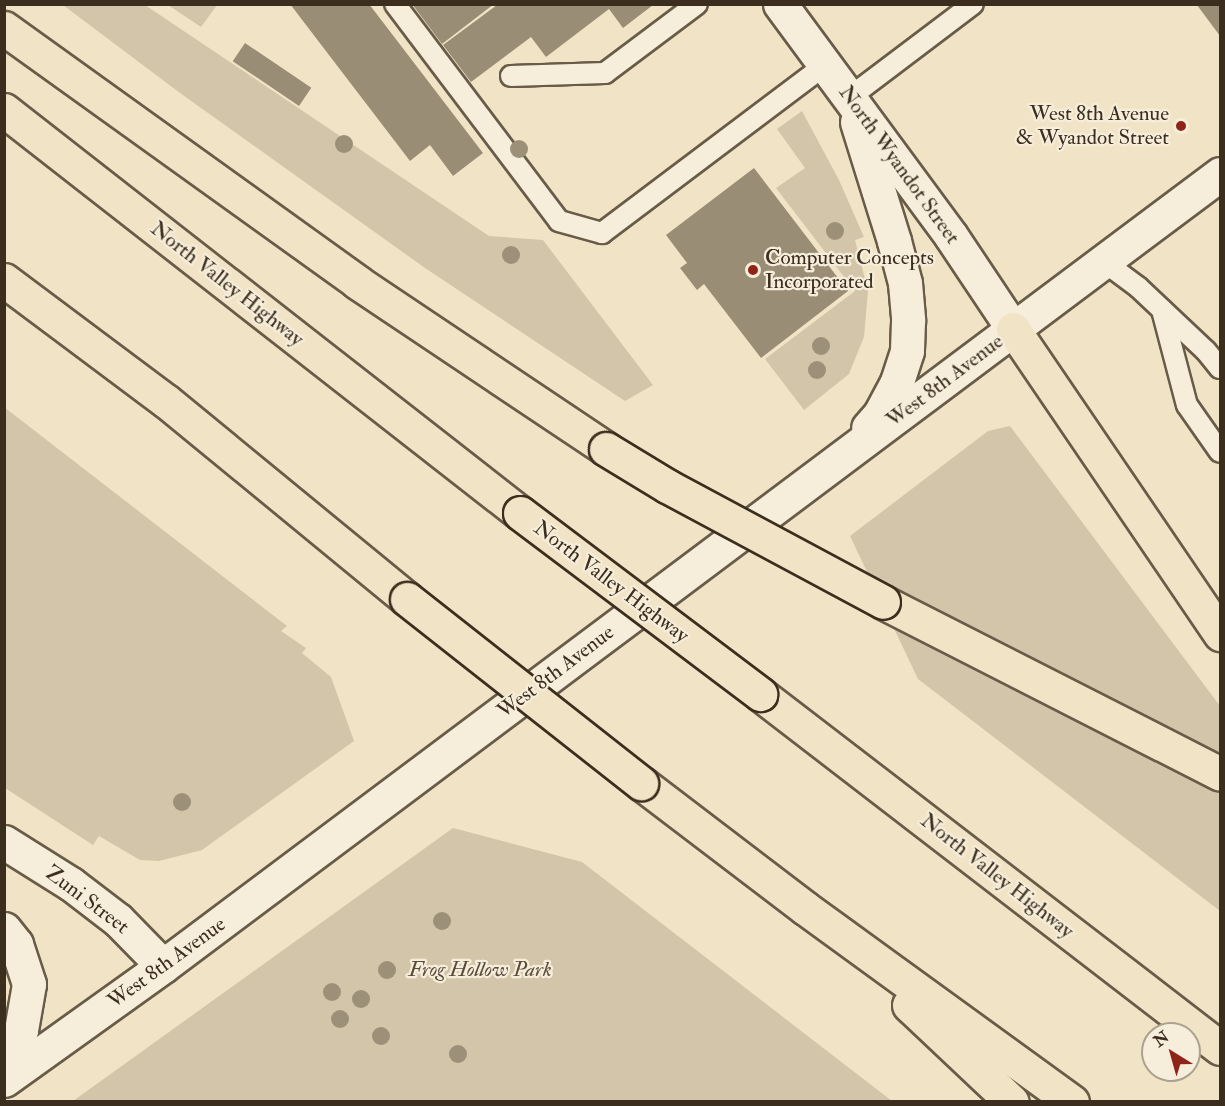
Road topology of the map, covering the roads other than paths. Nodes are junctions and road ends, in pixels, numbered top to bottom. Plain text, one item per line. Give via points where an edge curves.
1 (395, 4) edge
2 (697, 4) edge
3 (780, 4) edge
4 (973, 4) edge
5 (4, 28) edge
6 (826, 64) junction
7 (511, 76) dead end
8 (850, 97) junction
9 (4, 110) edge
10 (1221, 174) edge
11 (1103, 261) junction
12 (4, 280) edge
13 (4, 308) edge
14 (1162, 310) junction
15 (1014, 329) junction
16 (1221, 368) edge
17 (166, 401) junction
18 (1221, 452) edge
19 (842, 458) junction
20 (1221, 633) edge
21 (1221, 774) edge
22 (4, 842) edge
23 (805, 908) junction
24 (4, 929) edge
25 (164, 966) junction
26 (1221, 1048) edge
27 (4, 1058) edge
28 (4, 1080) edge
29 (1012, 1101) edge
30 (1072, 1101) edge

1 - 6 lane via 559,221 602,233
2 - 7 lane via 605,73
3 - 6 main road, North Wyandot Street
4 - 8 lane
5 - 21 highway, bridge via 357,282 606,449 883,602
6 - 8 main road, North Wyandot Street
8 - 15 main road, North Wyandot Street
8 - 19 main road via 905,283 908,321 907,351 897,382 880,414
9 - 26 highway, North Valley Highway, bridge via 520,513
10 - 11 main road, West 8th Avenue
11 - 14 lane via 1138,286
11 - 15 main road, West 8th Avenue
12 - 17 highway
13 - 17 highway
14 - 16 lane
14 - 18 lane via 1187,405
15 - 19 main road, West 8th Avenue
15 - 20 highway
17 - 23 highway, bridge via 407,598
19 - 25 main road, West 8th Avenue
22 - 25 main road, Zuni Street via 71,884 118,920
23 - 29 highway
23 - 30 highway
24 - 27 main road via 16,944 29,984 21,1030
25 - 28 main road, West 8th Avenue

